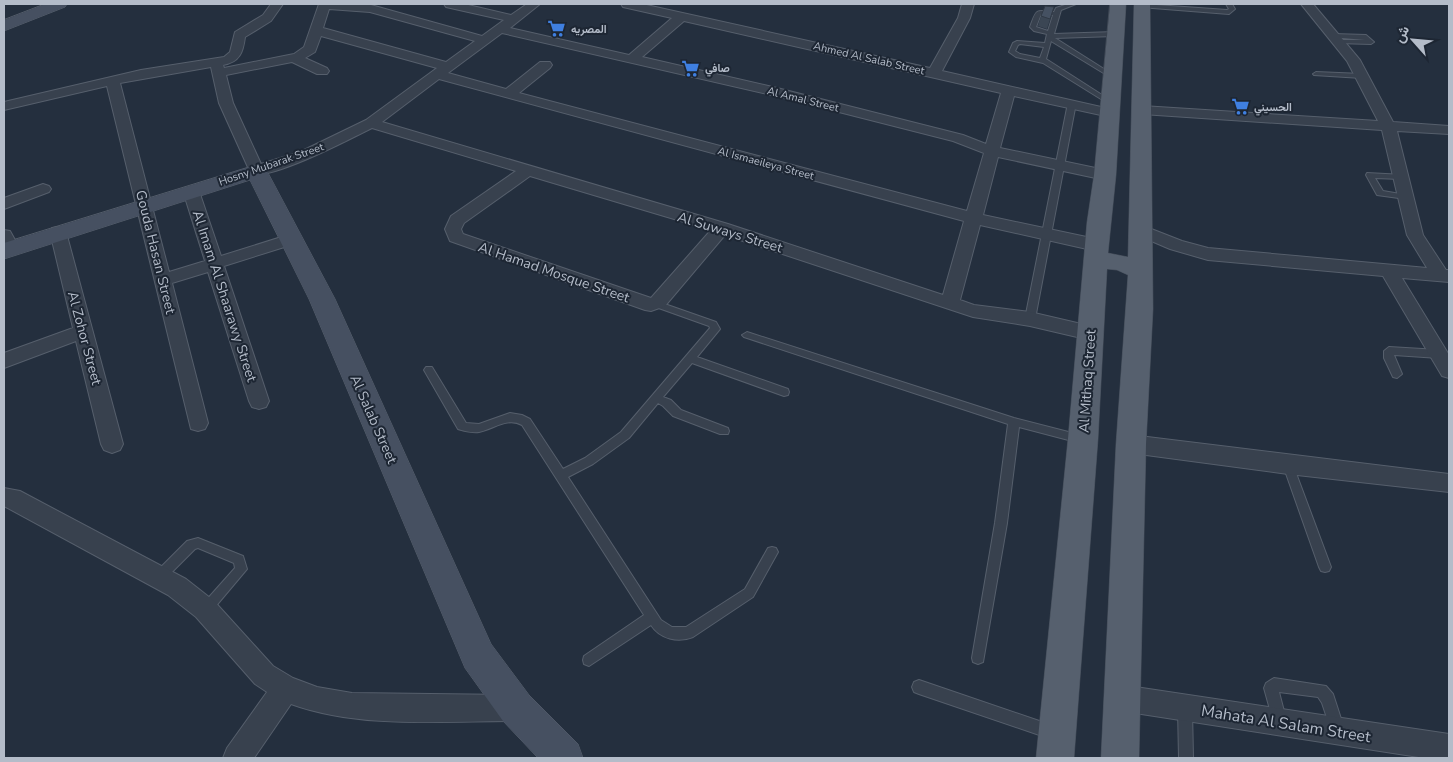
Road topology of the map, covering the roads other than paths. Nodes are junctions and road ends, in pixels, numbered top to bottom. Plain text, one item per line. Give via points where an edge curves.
1 (36, 4) edge
2 (59, 4) edge
3 (277, 4) edge
4 (325, 4) edge
5 (450, 4) edge
6 (534, 4) edge
7 (628, 4) edge
8 (968, 4) edge
9 (1073, 4) edge
10 (1229, 4) edge
11 (1307, 4) edge
12 (1134, 5) edge
13 (1057, 14) junction
14 (9, 15) edge
15 (682, 16) junction
16 (513, 19) junction
17 (499, 29) junction
18 (315, 30) junction
19 (1116, 34) junction
20 (1050, 36) junction
21 (484, 40) junction
22 (1029, 42) junction
23 (1046, 45) junction
24 (292, 58) junction
25 (1025, 58) junction
26 (632, 59) junction
27 (1044, 61) junction
28 (545, 65) dead end
29 (217, 67) junction
30 (322, 71) dead end
31 (443, 71) junction
32 (934, 73) junction
33 (1316, 74) dead end
34 (1112, 76) junction
35 (1362, 76) junction
36 (112, 80) junction
37 (1009, 89) junction
38 (509, 94) junction
39 (1072, 104) junction
40 (4, 106) edge
41 (1110, 108) junction
42 (1142, 110) junction
43 (371, 123) junction
44 (1388, 126) junction
45 (1449, 130) edge
46 (992, 151) junction
47 (1060, 166) junction
48 (256, 171) junction
49 (527, 171) junction
50 (1105, 176) junction
51 (1401, 177) junction
52 (43, 189) dead end
53 (191, 191) junction
54 (1406, 197) junction
55 (4, 204) edge
56 (144, 205) junction
57 (973, 218) junction
58 (722, 228) junction
59 (1141, 228) junction
60 (58, 232) junction
61 (1046, 234) junction
62 (291, 239) junction
63 (1097, 244) junction
64 (6, 245) edge
65 (215, 264) junction
66 (1140, 270) junction
67 (1389, 270) junction
68 (1445, 276) edge
69 (163, 280) junction
70 (950, 303) junction
71 (656, 304) junction
72 (1030, 318) junction
73 (84, 331) junction
74 (1090, 333) junction
75 (748, 335) dead end
76 (1439, 354) junction
77 (690, 358) junction
78 (4, 362) edge
79 (429, 370) dead end
80 (1449, 370) edge
81 (1397, 374) dead end
82 (784, 392) dead end
83 (657, 398) junction
84 (259, 401) dead end
85 (1014, 422) junction
86 (198, 424) dead end
87 (724, 432) dead end
88 (1083, 440) junction
89 (112, 444) dead end
90 (1131, 444) junction
91 (1288, 465) junction
92 (562, 475) junction
93 (1449, 482) edge
94 (4, 497) edge
95 (772, 552) dead end
96 (1325, 567) dead end
97 (158, 578) junction
98 (205, 609) junction
99 (652, 617) junction
100 (978, 658) dead end
101 (589, 660) dead end
102 (919, 687) dead end
103 (286, 690) junction
104 (1122, 698) junction
105 (516, 708) junction
106 (1184, 708) junction
107 (1280, 723) junction
108 (1338, 732) junction
109 (1056, 746) edge
110 (1449, 748) edge
111 (237, 758) edge
112 (564, 758) edge
113 (1120, 758) edge
114 (1186, 758) edge

1 - 14 street
2 - 14 street
3 - 29 street via 267,18 238,35 234,57
4 - 18 street
4 - 21 street via 354,6
5 - 16 street
6 - 16 street, Hosny Mubarak Street
7 - 15 street, Ahmed Al Salab Street
8 - 32 street via 964,18
9 - 13 lane via 1060,7
10 - 12 lane via 1232,10 1226,12
11 - 35 street via 1353,60
12 - 19 main road, Al Mithaq Street
12 - 42 main road
13 - 20 lane
13 - 20 lane via 1039,12 1033,27
15 - 26 street
15 - 32 street, Ahmed Al Salab Street
16 - 17 street, Hosny Mubarak Street
17 - 21 street, Hosny Mubarak Street
17 - 26 street, Al Amal Street
18 - 24 street via 310,49
18 - 31 street, Al Ismaeileya Street
19 - 20 lane
19 - 34 main road, Al Mithaq Street
20 - 23 lane
20 - 34 lane
21 - 31 street, Hosny Mubarak Street
22 - 23 lane
22 - 25 lane
22 - 25 lane via 1014,45 1013,54
23 - 27 lane
24 - 29 street
24 - 30 street
25 - 27 lane
26 - 46 street, Al Amal Street via 786,94 958,138
27 - 41 lane
28 - 38 street
29 - 36 street
29 - 48 street, Al Salab Street via 226,103
31 - 38 street, Al Ismaeileya Street
31 - 43 street, Hosny Mubarak Street
32 - 37 street, Ahmed Al Salab Street
33 - 35 lane
34 - 41 main road, Al Mithaq Street
35 - 44 street
36 - 40 street
36 - 56 street, Gouda Hasan Street
37 - 39 street, Ahmed Al Salab Street
37 - 46 street
38 - 57 street, Al Ismaeileya Street
39 - 41 street, Ahmed Al Salab Street
39 - 47 lane
41 - 50 main road, Al Mithaq Street
42 - 44 street
42 - 59 main road
43 - 48 street, Hosny Mubarak Street via 305,155
43 - 49 street, Al Suways Street
44 - 45 street
44 - 51 street
46 - 47 street, Al Amal Street
46 - 57 street
47 - 50 street, Al Amal Street
47 - 61 lane
48 - 53 street, Hosny Mubarak Street
48 - 62 street, Al Salab Street
49 - 58 street, Al Suways Street
49 - 71 street, Al Hamad Mosque Street via 457,220 453,229 456,237 647,304
50 - 63 main road, Al Mithaq Street
51 - 54 street
51 - 54 lane via 1370,175 1380,193
52 - 55 street
53 - 56 street, Hosny Mubarak Street
53 - 65 street, Al Imam Al Shaarawy Street
54 - 68 street via 1418,241
56 - 60 street, Hosny Mubarak Street
56 - 69 street, Gouda Hasan Street
57 - 61 street, Al Ismaeileya Street
57 - 70 street
58 - 70 street, Al Suways Street
58 - 71 street
59 - 63 main road via 1121,231
59 - 66 main road
59 - 67 street via 1176,245 1208,254
60 - 64 street, Hosny Mubarak Street
60 - 73 street, Al Zohor Street
61 - 63 street, Al Ismaeileya Street
61 - 72 lane
62 - 65 street
62 - 105 street, Al Salab Street via 322,299 478,656
63 - 66 main road via 1105,260
63 - 74 main road, Al Mithaq Street
65 - 69 street
65 - 84 street, Al Imam Al Shaarawy Street
66 - 90 main road
67 - 68 street
67 - 76 street
69 - 86 street, Gouda Hasan Street
70 - 72 street, Al Suways Street via 994,315
71 - 77 lane via 714,325 715,328
72 - 74 street, Al Suways Street
73 - 78 street
73 - 89 street, Al Zohor Street
74 - 88 main road, Al Mithaq Street
75 - 85 lane
76 - 80 street
76 - 81 lane via 1389,352
77 - 82 lane
77 - 83 lane
79 - 92 lane via 462,426 478,429 508,417 522,418
83 - 87 lane via 677,413
83 - 92 lane via 614,444
85 - 88 lane
85 - 100 lane
88 - 109 main road, Al Mithaq Street
90 - 91 street
90 - 104 main road
91 - 93 street
91 - 96 lane
92 - 99 lane
94 - 97 street via 12,498
95 - 99 lane via 750,593 696,630 674,634 661,629
97 - 98 street
97 - 98 lane via 191,545 198,543 239,560 241,569
98 - 103 street via 264,676
99 - 101 lane
102 - 109 lane
103 - 105 street via 352,706
103 - 111 street
104 - 106 street, Mahata Al Salam Street
104 - 113 main road
105 - 112 street, Al Salab Street
106 - 107 street, Mahata Al Salam Street
106 - 114 lane
107 - 108 street, Mahata Al Salam Street
107 - 108 lane via 1271,688 1274,685 1321,691 1328,699
108 - 110 street, Mahata Al Salam Street

